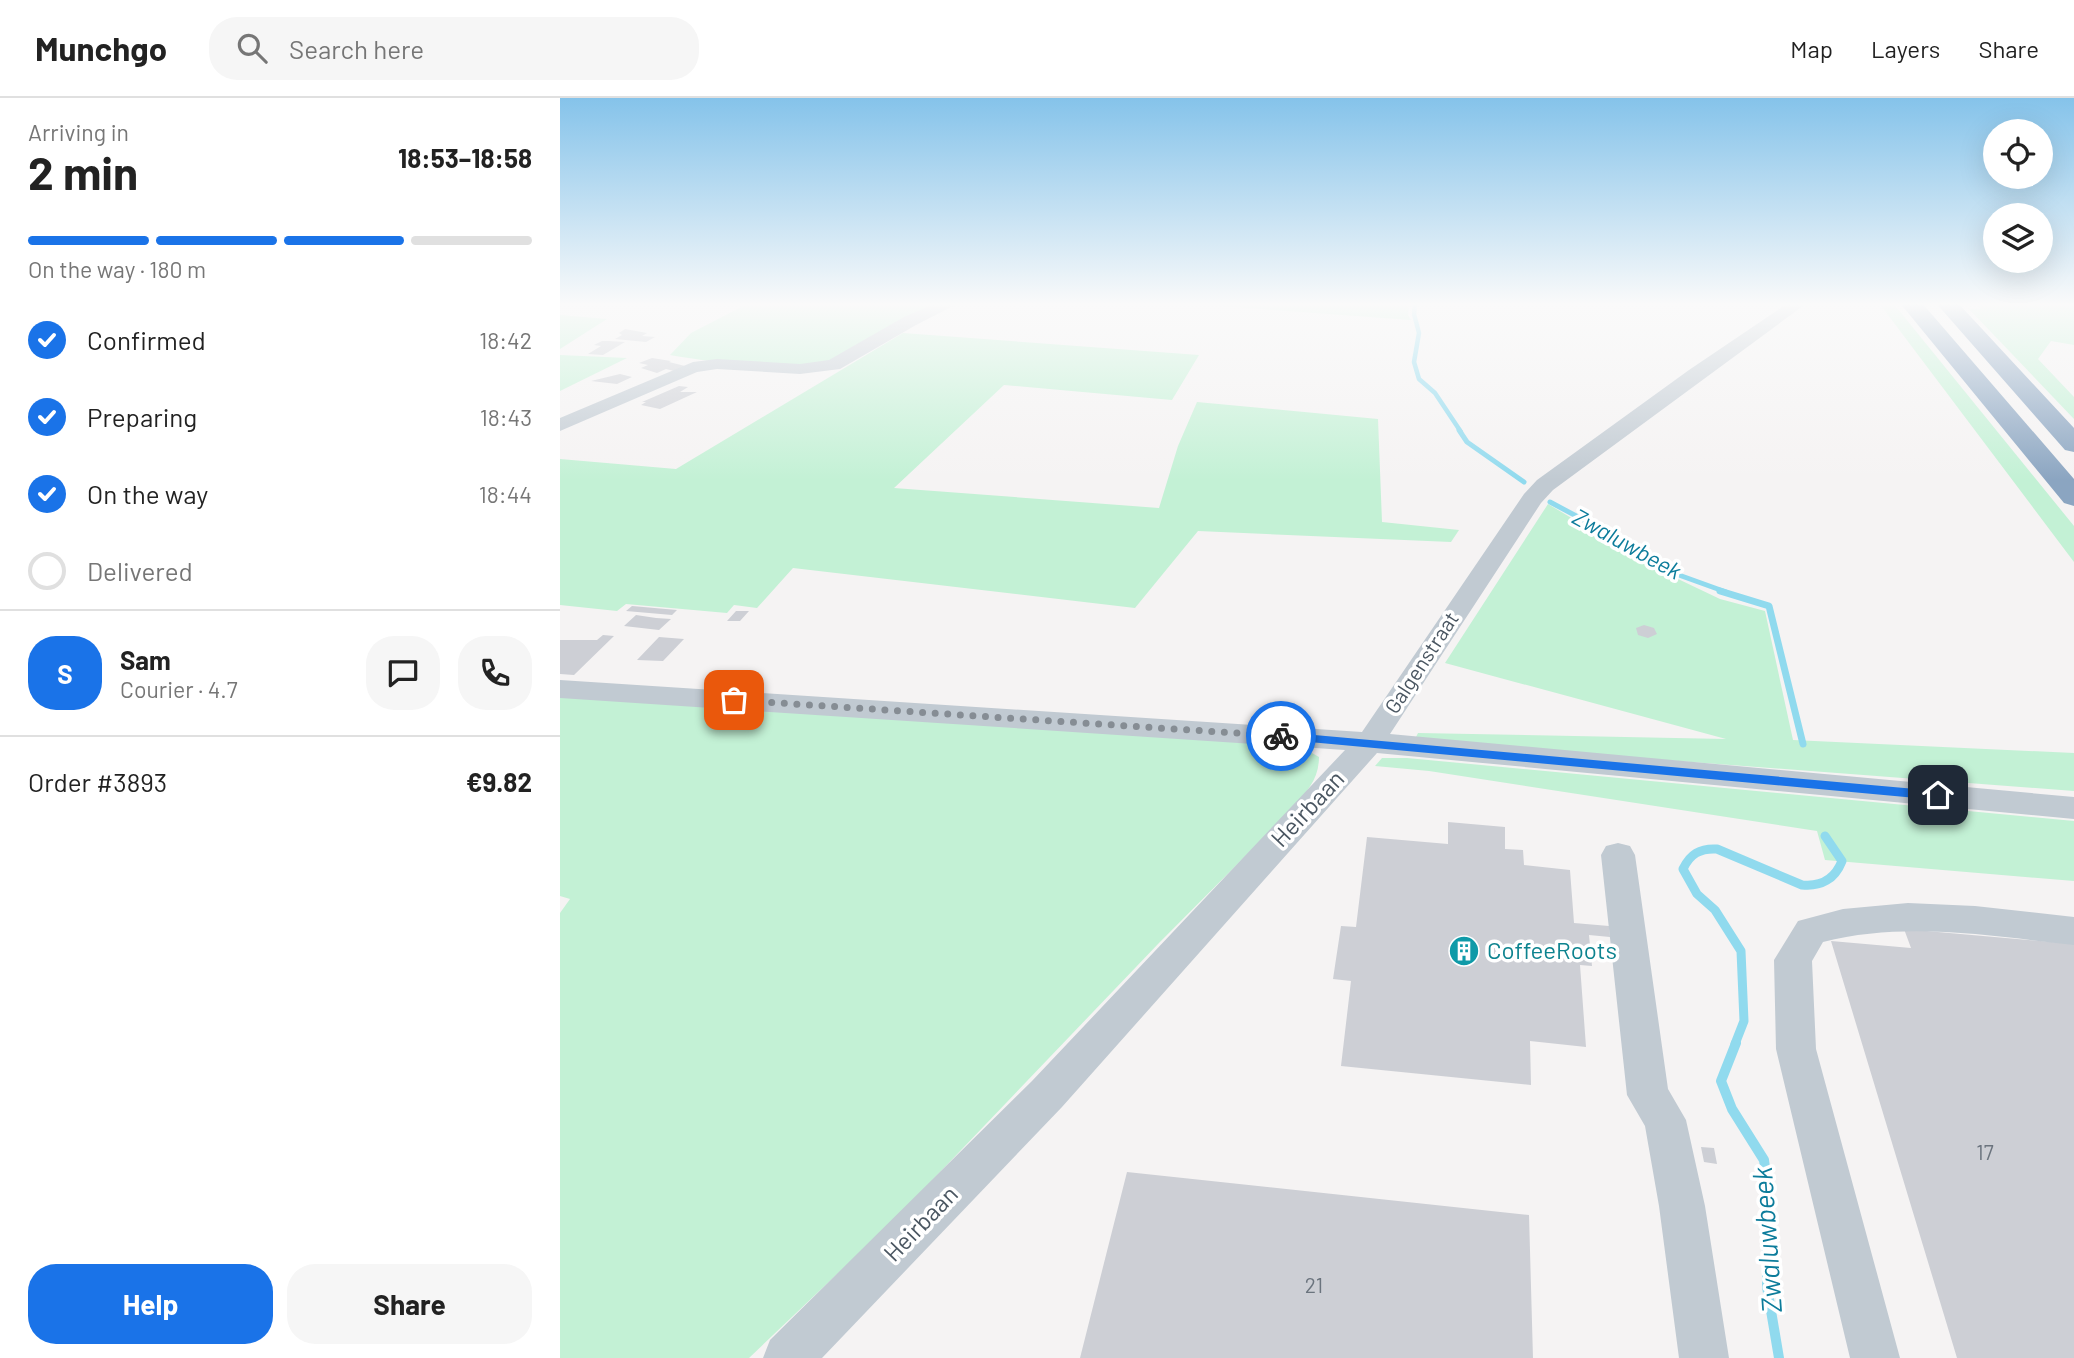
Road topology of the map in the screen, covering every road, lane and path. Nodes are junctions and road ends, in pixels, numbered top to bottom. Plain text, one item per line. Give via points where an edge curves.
1 (842, 362) edge
2 (1714, 362) edge
3 (1960, 362) edge
4 (1999, 362) edge
5 (560, 425) edge
6 (2074, 444) edge
7 (2074, 497) edge
8 (560, 689) edge
9 (1370, 742) junction
10 (2074, 808) edge
11 (1618, 855) dead end
12 (2074, 931) edge
13 (1875, 1356) edge
14 (788, 1358) edge
15 (1704, 1358) edge

1 - 5 street via 800,369 693,367
2 - 9 street, Galgenstraat via 1532,499
3 - 7 highway
4 - 6 highway
8 - 9 street
9 - 10 street
9 - 14 street, Heirbaan via 1047,1094
11 - 15 street via 1648,1095 1665,1120
12 - 13 street via 1908,916 1843,921 1811,931 1793,960 1796,1049

